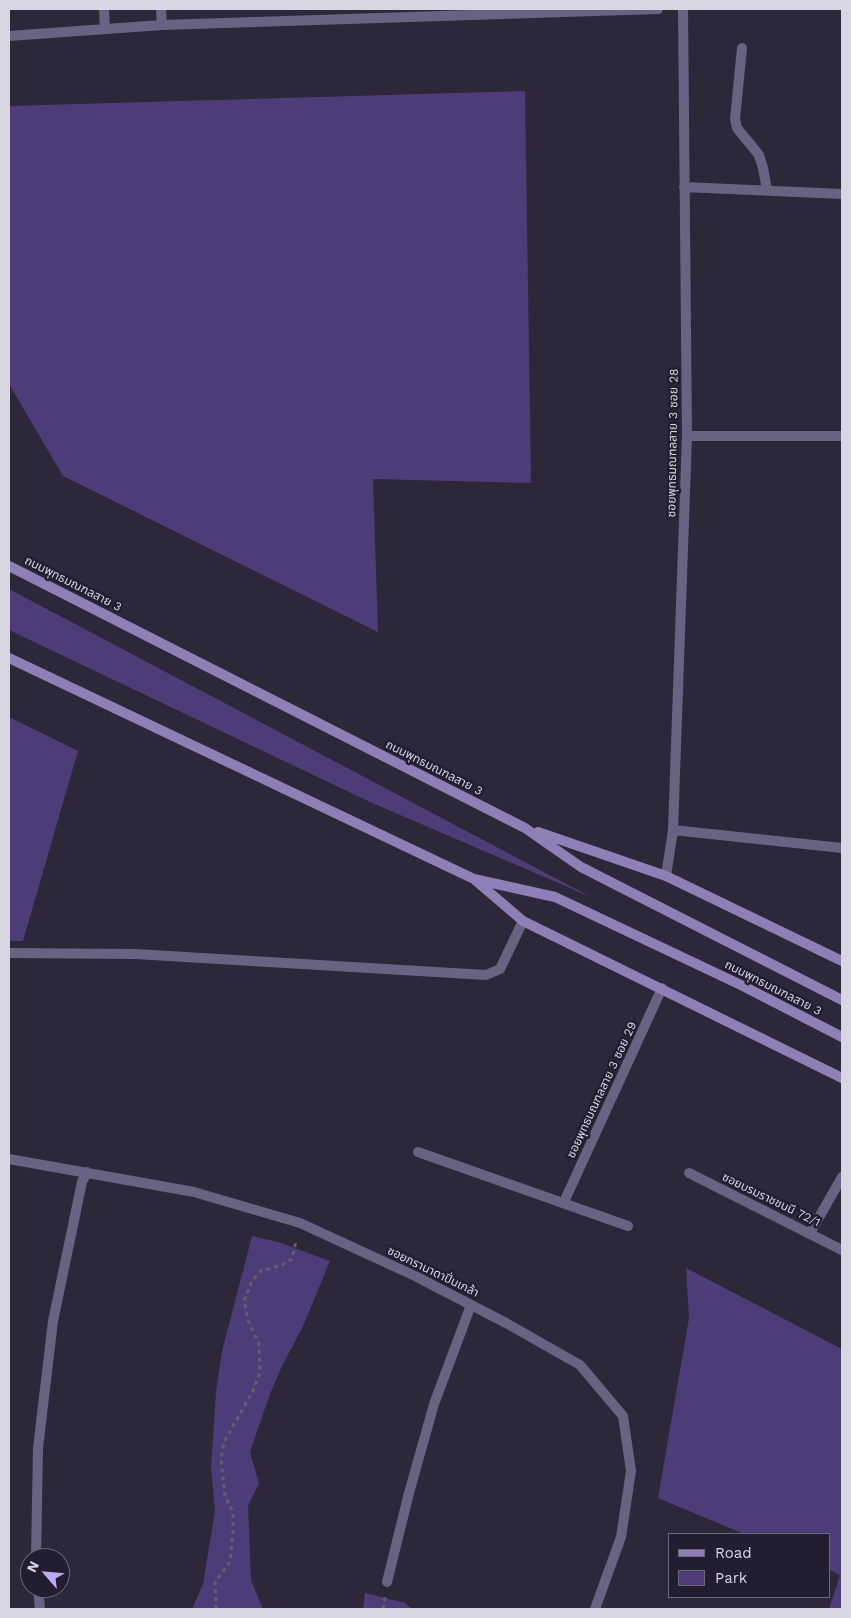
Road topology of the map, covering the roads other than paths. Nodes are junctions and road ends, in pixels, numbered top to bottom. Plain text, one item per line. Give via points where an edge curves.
1 (104, 9) edge
2 (161, 9) edge
3 (658, 9) edge
4 (683, 9) edge
5 (530, 10) edge
6 (349, 13) edge
7 (162, 25) junction
8 (105, 29) junction
9 (9, 36) edge
10 (742, 48) dead end
11 (684, 187) junction
12 (767, 190) junction
13 (842, 194) edge
14 (688, 436) junction
15 (842, 436) edge
16 (9, 566) edge
17 (9, 658) edge
18 (525, 828) junction
19 (673, 830) junction
20 (842, 848) edge
21 (666, 876) junction
22 (474, 879) junction
23 (523, 921) junction
24 (9, 953) edge
25 (842, 961) edge
26 (662, 988) junction
27 (842, 1000) edge
28 (842, 1037) edge
29 (842, 1078) edge
30 (418, 1152) dead end
31 (9, 1159) edge
32 (87, 1172) junction
33 (689, 1173) dead end
34 (842, 1177) edge
35 (564, 1202) junction
36 (628, 1226) dead end
37 (810, 1233) junction
38 (842, 1250) edge
39 (471, 1304) junction
40 (36, 1548) edge
41 (387, 1582) dead end
42 (595, 1609) edge

1 - 8 street
2 - 7 street
3 - 5 street
4 - 11 street, ซอยพุทธมณฑลสาย 3 ซอย 28
5 - 6 street
6 - 7 street
7 - 8 street
8 - 9 street
10 - 12 street via 735,119 759,155
11 - 12 street
11 - 14 street, ซอยพุทธมณฑลสาย 3 ซอย 28
12 - 13 street
14 - 15 street
14 - 19 street, ซอยพุทธมณฑลสาย 3 ซอย 28
16 - 18 main road, ถนนพุทธมณฑลสาย 3
17 - 22 main road, ถนนพุทธมณฑลสาย 3
18 - 21 main road
18 - 27 main road, ถนนพุทธมณฑลสาย 3 via 581,867
19 - 20 street
19 - 21 street, ซอยพุทธมณฑลสาย 3 ซอย 28
21 - 25 main road
22 - 23 main road
22 - 28 main road, ถนนพุทธมณฑลสาย 3 via 555,897
23 - 24 street via 500,969 486,975 135,954
23 - 26 main road
26 - 29 main road
26 - 35 street, ซอยพุทธมณฑลสาย 3 ซอย 29
30 - 35 street
31 - 32 street, ซอยกรานาดาปิ่นเกล้า
32 - 39 street, ซอยกรานาดาปิ่นเกล้า via 194,1192 300,1223
32 - 40 street via 82,1182 53,1321 38,1448
33 - 37 street, ซอยบรมราชชนนี 72/1
34 - 37 street
35 - 36 street
37 - 38 street, ซอยบรมราชชนนี 72/1
39 - 41 street via 434,1404
39 - 42 street, ซอยกรานาดาปิ่นเกล้า via 580,1365 623,1416 631,1471 622,1537

